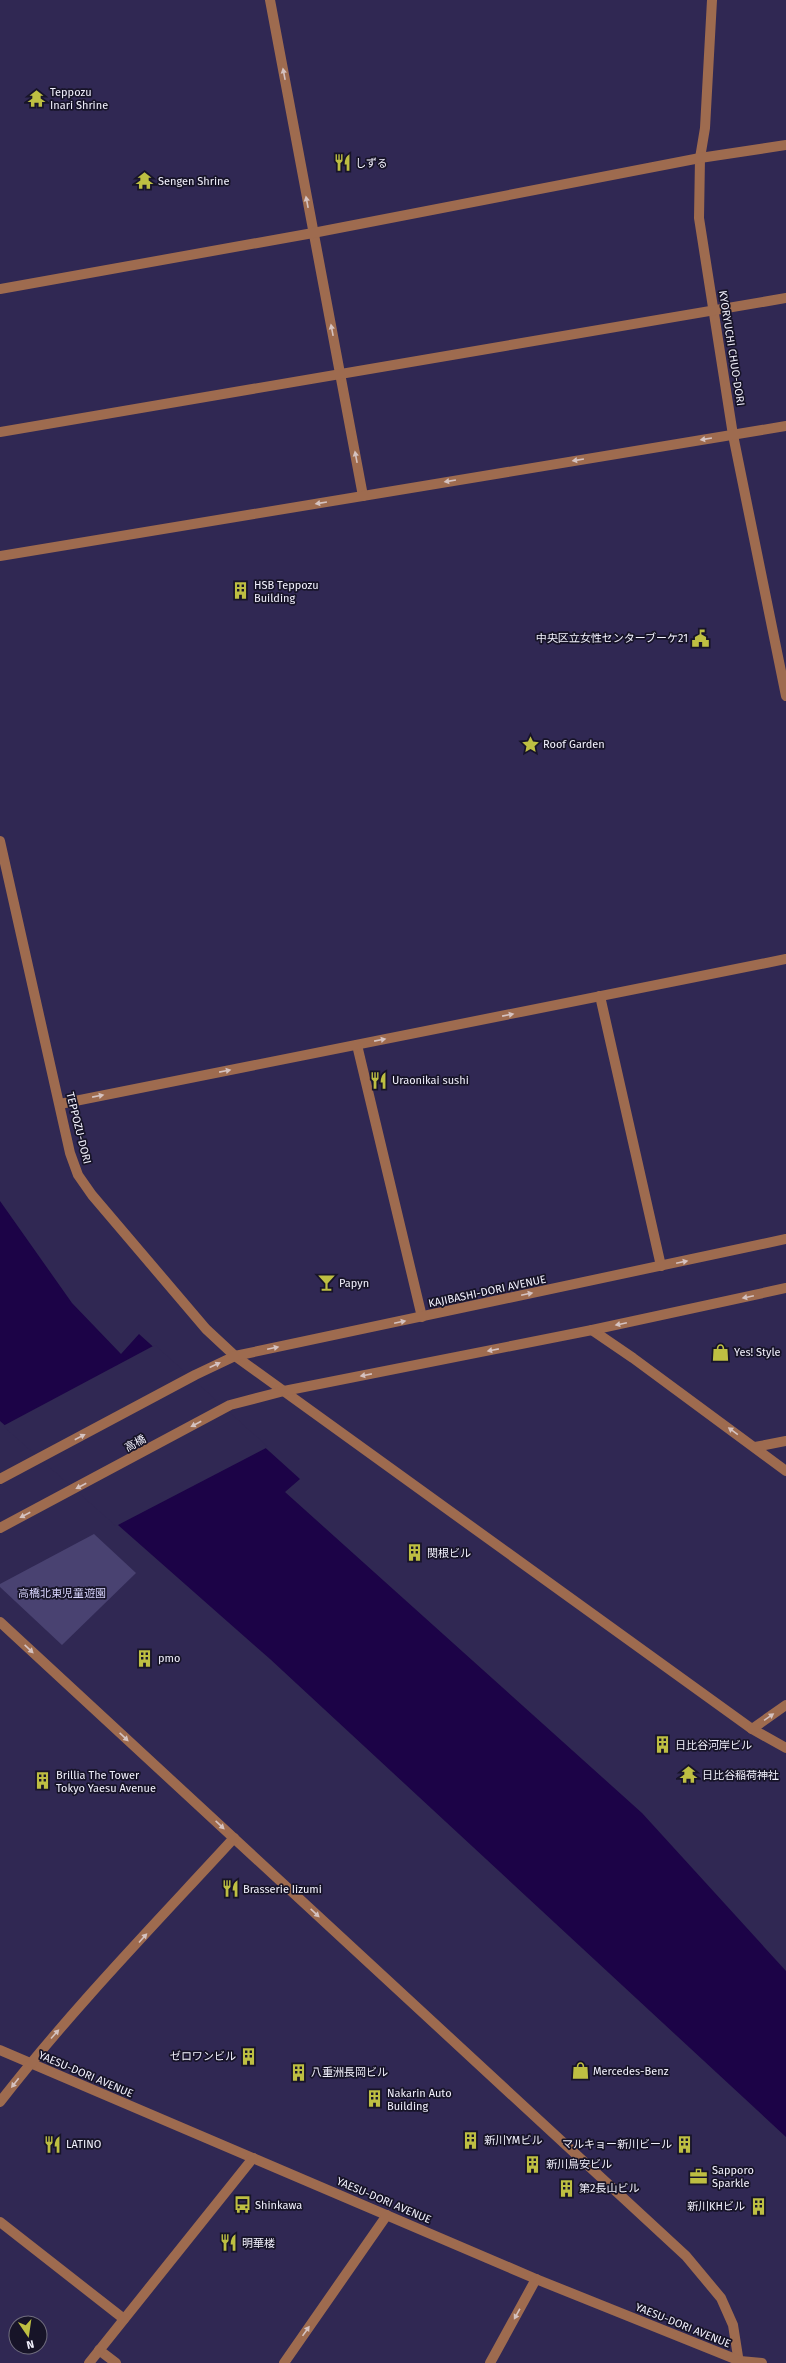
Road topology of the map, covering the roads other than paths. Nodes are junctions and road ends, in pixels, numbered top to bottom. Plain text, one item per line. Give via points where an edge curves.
1 (270, 0) edge
2 (712, 0) edge
3 (786, 145) edge
4 (700, 158) junction
5 (313, 233) junction
6 (0, 288) edge
7 (786, 298) edge
8 (714, 310) junction
9 (340, 374) junction
10 (786, 426) edge
11 (0, 432) edge
12 (733, 435) junction
13 (363, 496) junction
14 (0, 556) edge
15 (786, 696) edge
16 (0, 841) edge
17 (786, 959) edge
18 (600, 996) junction
19 (357, 1045) junction
20 (60, 1104) junction
21 (786, 1239) edge
22 (661, 1266) junction
23 (786, 1288) edge
24 (422, 1317) junction
25 (592, 1330) junction
26 (235, 1356) junction
27 (284, 1391) junction
28 (786, 1441) edge
29 (755, 1447) junction
30 (786, 1471) edge
31 (0, 1479) edge
32 (0, 1528) edge
33 (0, 1622) edge
34 (786, 1704) edge
35 (752, 1729) junction
36 (786, 1748) edge
37 (234, 1838) junction
38 (0, 2050) edge
39 (29, 2064) junction
40 (0, 2102) edge
41 (253, 2158) junction
42 (387, 2214) junction
43 (0, 2222) edge
44 (536, 2279) junction
45 (124, 2319) junction
46 (99, 2350) junction
47 (740, 2362) edge
48 (89, 2363) edge
49 (116, 2363) edge
50 (284, 2363) edge
51 (490, 2363) edge
52 (762, 2363) edge

5 -> 1 street
2 - 4 street, KYORYUCHI CHUO-DORI via 705,128
3 - 4 street
4 - 5 street
4 - 8 street, KYORYUCHI CHUO-DORI via 699,218
5 - 6 street
9 -> 5 street
7 - 8 street
8 - 9 street
8 - 12 street, KYORYUCHI CHUO-DORI
9 - 11 street
13 -> 9 street
10 - 12 street
12 -> 13 street
12 - 15 street, KYORYUCHI CHUO-DORI
13 -> 14 street
16 - 20 street, TEPPOZU-DORI
17 - 18 street
19 -> 18 street
18 - 22 street
20 -> 19 street
19 - 24 street
20 - 26 street, TEPPOZU-DORI via 70,1153 78,1175 92,1195 206,1329
22 -> 21 street, KAJIBASHI-DORI AVENUE
24 -> 22 street, KAJIBASHI-DORI AVENUE
23 -> 25 street
26 -> 24 street, KAJIBASHI-DORI AVENUE
25 -> 27 street
29 -> 25 street
26 - 27 street, TEPPOZU-DORI
31 -> 26 street, KAJIBASHI-DORI AVENUE
27 -> 32 street, 高橋 via 230,1405
27 - 35 street, TEPPOZU-DORI
28 - 29 street
29 - 30 street
33 -> 37 street
35 -> 34 street
35 - 36 street, TEPPOZU-DORI
39 -> 37 street
37 -> 47 street via 686,2256 721,2298 733,2325
38 - 39 street, YAESU-DORI AVENUE
39 -> 40 street
39 - 41 street, YAESU-DORI AVENUE
41 - 42 street, YAESU-DORI AVENUE
41 - 45 street
42 - 44 street, YAESU-DORI AVENUE
50 -> 42 street
43 - 45 street
44 - 47 street, YAESU-DORI AVENUE
44 -> 51 street
45 - 46 street
46 - 48 street
46 - 49 street
47 - 52 street, YAESU-DORI AVENUE

